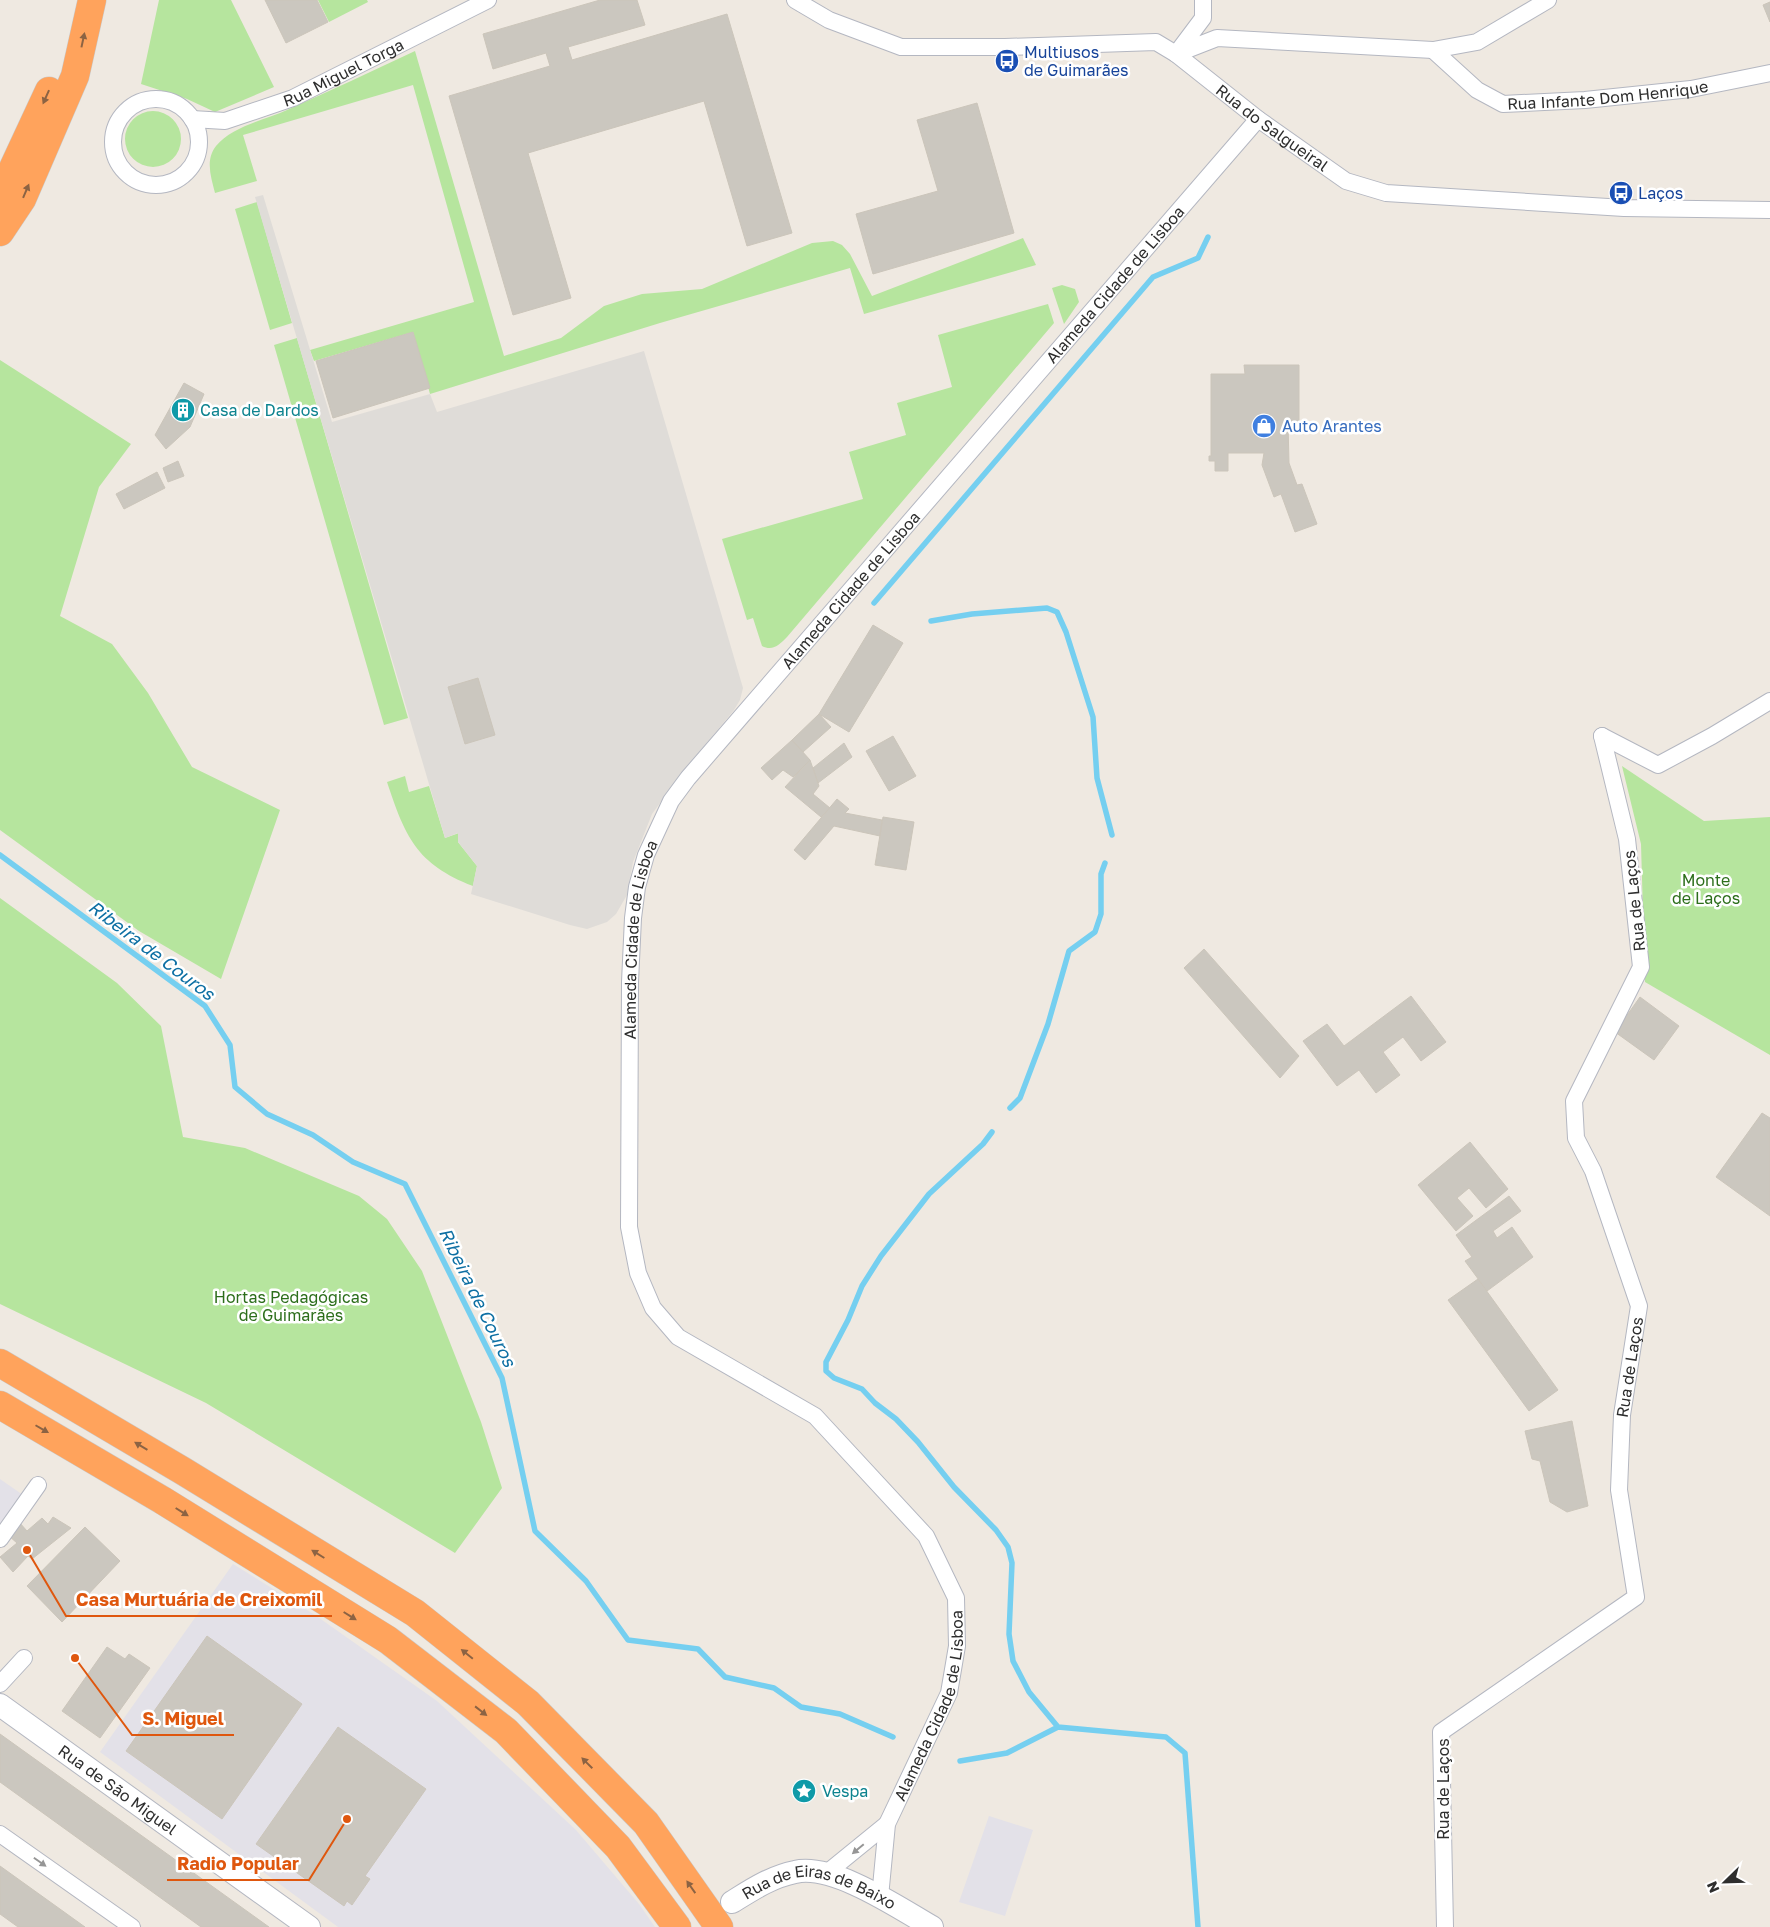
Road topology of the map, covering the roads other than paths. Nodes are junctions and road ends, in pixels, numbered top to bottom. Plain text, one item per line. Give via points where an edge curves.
1 (72, 0) edge
2 (92, 0) edge
3 (488, 0) edge
4 (795, 0) edge
5 (1203, 0) edge
6 (1548, 0) edge
7 (1433, 50) junction
8 (1176, 54) junction
9 (1770, 73) edge
10 (192, 119) junction
11 (1258, 119) junction
12 (225, 121) junction
13 (198, 147) junction
14 (0, 196) edge
15 (1770, 210) edge
16 (0, 232) edge
17 (1770, 701) edge
18 (0, 1363) edge
19 (0, 1405) edge
20 (38, 1485) dead end
21 (0, 1539) edge
22 (24, 1658) dead end
23 (0, 1684) edge
24 (0, 1705) edge
25 (887, 1824) junction
26 (0, 1834) edge
27 (828, 1872) junction
28 (880, 1897) junction
29 (732, 1902) dead end
30 (132, 1927) edge
31 (309, 1927) edge
32 (677, 1927) edge
33 (719, 1927) edge
34 (932, 1927) edge
35 (1445, 1927) edge

1 -> 14 highway via 57,72
16 -> 2 highway via 22,199 76,76
3 - 12 street, Rua Miguel Torga via 293,98
4 - 8 street, Rua do Salgueiral via 829,20 901,47 1156,42
5 - 8 street via 1203,18
6 - 7 street via 1477,42
7 - 8 street via 1217,38
7 - 9 street, Rua Infante Dom Henrique via 1477,90 1503,104 1585,100 1692,89
8 - 11 street, Rua do Salgueiral
10 - 12 street, Rua Miguel Torga
10 - 13 street via 198,133
10 - 13 street via 170,101 155,99 141,102 128,109 119,120 114,148 118,162 126,172 143,182 162,184 187,172
11 - 15 street, Rua do Salgueiral via 1346,181 1386,194 1624,208
11 - 25 street, Alameda Cidade de Lisboa via 688,778 660,822 637,887 630,982 629,1226 638,1274 653,1308 678,1337 815,1416 926,1536 956,1598 957,1646 949,1693
12 - 13 street
17 - 35 street, Rua de Laços via 1658,765 1602,736 1627,839 1641,967 1574,1100 1576,1138 1593,1170 1639,1306 1622,1416 1619,1490 1636,1597 1441,1732
33 -> 18 highway via 646,1822 528,1703 415,1613
19 -> 32 highway via 162,1500 388,1640 490,1718 618,1847
20 - 21 street
22 - 23 street
24 - 31 main road, Rua de São Miguel
25 -> 27 street, Alameda Cidade de Lisboa
25 - 28 street, Alameda Cidade de Lisboa
26 -> 30 street
27 - 28 main road, Rua de Eiras de Baixo
27 - 29 main road, Rua de Eiras de Baixo via 796,1871 766,1880
28 - 34 main road, Rua de Eiras de Baixo

